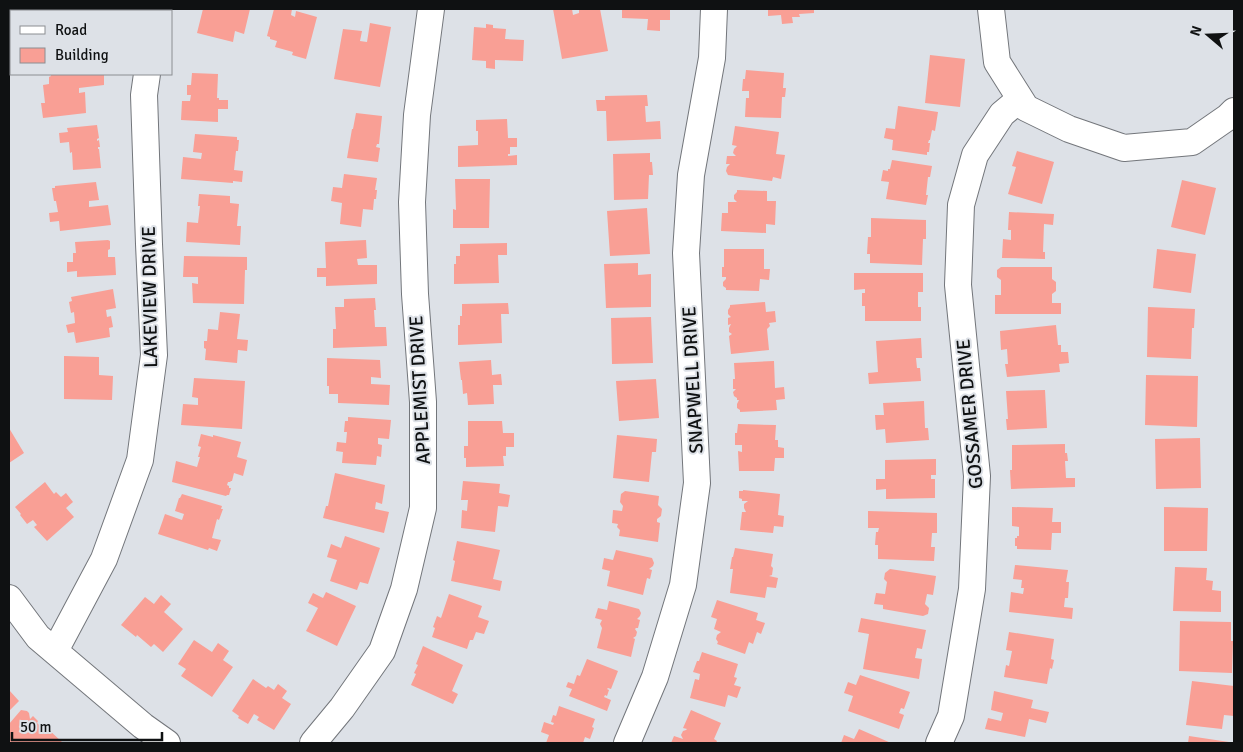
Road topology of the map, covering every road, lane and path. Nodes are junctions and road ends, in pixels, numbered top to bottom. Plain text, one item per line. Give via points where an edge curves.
1 (431, 9) edge
2 (714, 9) edge
3 (991, 9) edge
4 (147, 75) edge
5 (1020, 99) junction
6 (1232, 119) edge
7 (9, 598) edge
8 (55, 651) junction
9 (167, 743) edge
10 (313, 743) edge
11 (627, 743) edge
12 (940, 743) edge

1 - 10 street, APPLEMIST DRIVE via 417,115 412,202 423,402 423,508 404,589 382,651
2 - 11 street, SNAPWELL DRIVE via 712,58 691,175 686,253 697,483 683,585 655,677
3 - 5 street via 997,62
4 - 8 street, LAKEVIEW DRIVE via 144,95 154,355 140,460 104,559
5 - 6 street via 1026,108 1069,130 1124,148 1192,142
5 - 12 street, GOSSAMER DRIVE via 1002,114 975,155 961,205 958,285 977,486 972,589 951,716
7 - 8 street via 38,637
8 - 9 street

